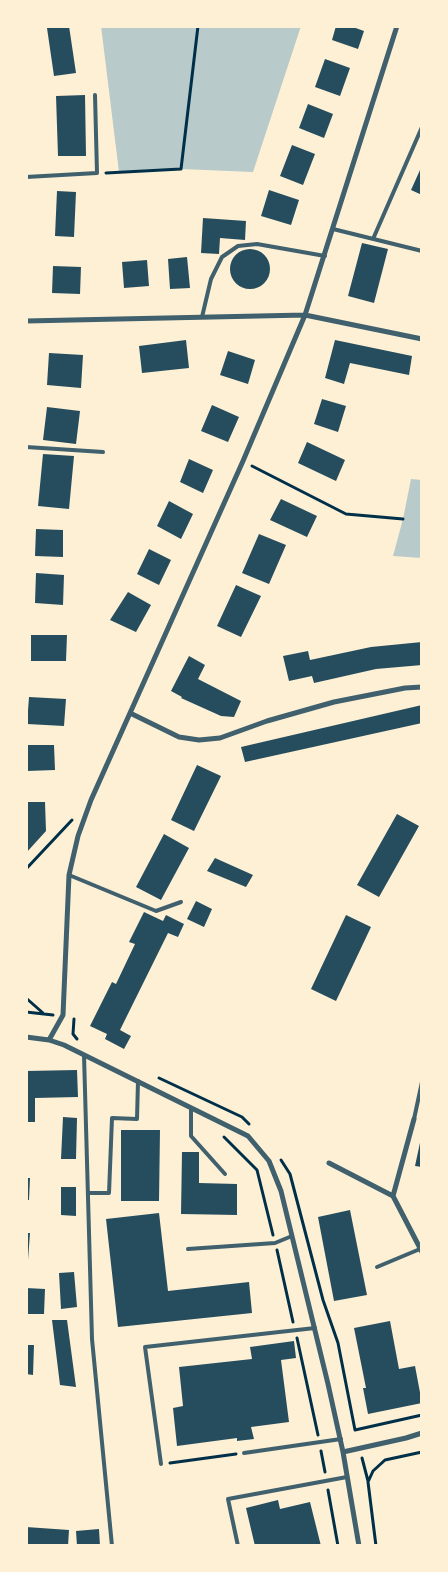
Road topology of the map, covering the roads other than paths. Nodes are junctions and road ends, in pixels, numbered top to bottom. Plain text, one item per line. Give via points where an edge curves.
1 (397, 26) edge
2 (95, 96) dead end
3 (422, 127) edge
4 (26, 177) edge
5 (333, 229) junction
6 (373, 239) junction
7 (422, 251) edge
8 (324, 256) junction
9 (305, 315) junction
10 (202, 317) junction
11 (26, 321) edge
12 (422, 339) edge
13 (26, 447) edge
14 (103, 452) dead end
15 (422, 687) edge
16 (130, 713) junction
17 (69, 876) junction
18 (181, 902) dead end
19 (26, 1037) edge
20 (49, 1040) junction
21 (84, 1055) junction
22 (138, 1081) junction
23 (422, 1082) edge
24 (191, 1108) junction
25 (414, 1119) joint
26 (330, 1163) dead end
27 (225, 1174) dead end
28 (88, 1194) junction
29 (393, 1196) junction
30 (292, 1236) junction
31 (188, 1249) dead end
32 (421, 1250) edge
33 (377, 1267) dead end
34 (315, 1328) junction
35 (422, 1433) edge
36 (341, 1439) junction
37 (343, 1452) junction
38 (244, 1453) road end
39 (161, 1464) road end
40 (347, 1477) junction
41 (112, 1546) edge
42 (238, 1546) edge
43 (358, 1546) edge

1 - 5 street
2 - 4 lane via 97,173
3 - 6 lane
5 - 6 lane
5 - 8 street
6 - 7 lane
8 - 9 street
8 - 10 lane via 257,244 238,246 222,257 211,279
9 - 10 street
9 - 12 street
9 - 16 street
10 - 11 street
13 - 14 lane
15 - 16 street via 334,702 220,738 199,740 178,737
16 - 17 street via 78,836
17 - 18 lane via 156,911
17 - 20 street via 62,1015
19 - 20 street
20 - 21 street
21 - 22 street
21 - 28 lane
22 - 24 street
22 - 28 lane via 137,1119 112,1118 109,1193
23 - 25 lane
24 - 27 lane via 191,1136
24 - 30 street via 248,1136 269,1161 281,1191
25 - 29 street
26 - 29 street
28 - 41 lane via 92,1339
29 - 32 street
30 - 31 lane via 275,1243
30 - 34 street
32 - 33 lane
34 - 36 street
34 - 39 lane via 146,1347
35 - 37 street
36 - 37 street
36 - 38 lane
37 - 40 street
40 - 42 lane via 228,1499
40 - 43 street

